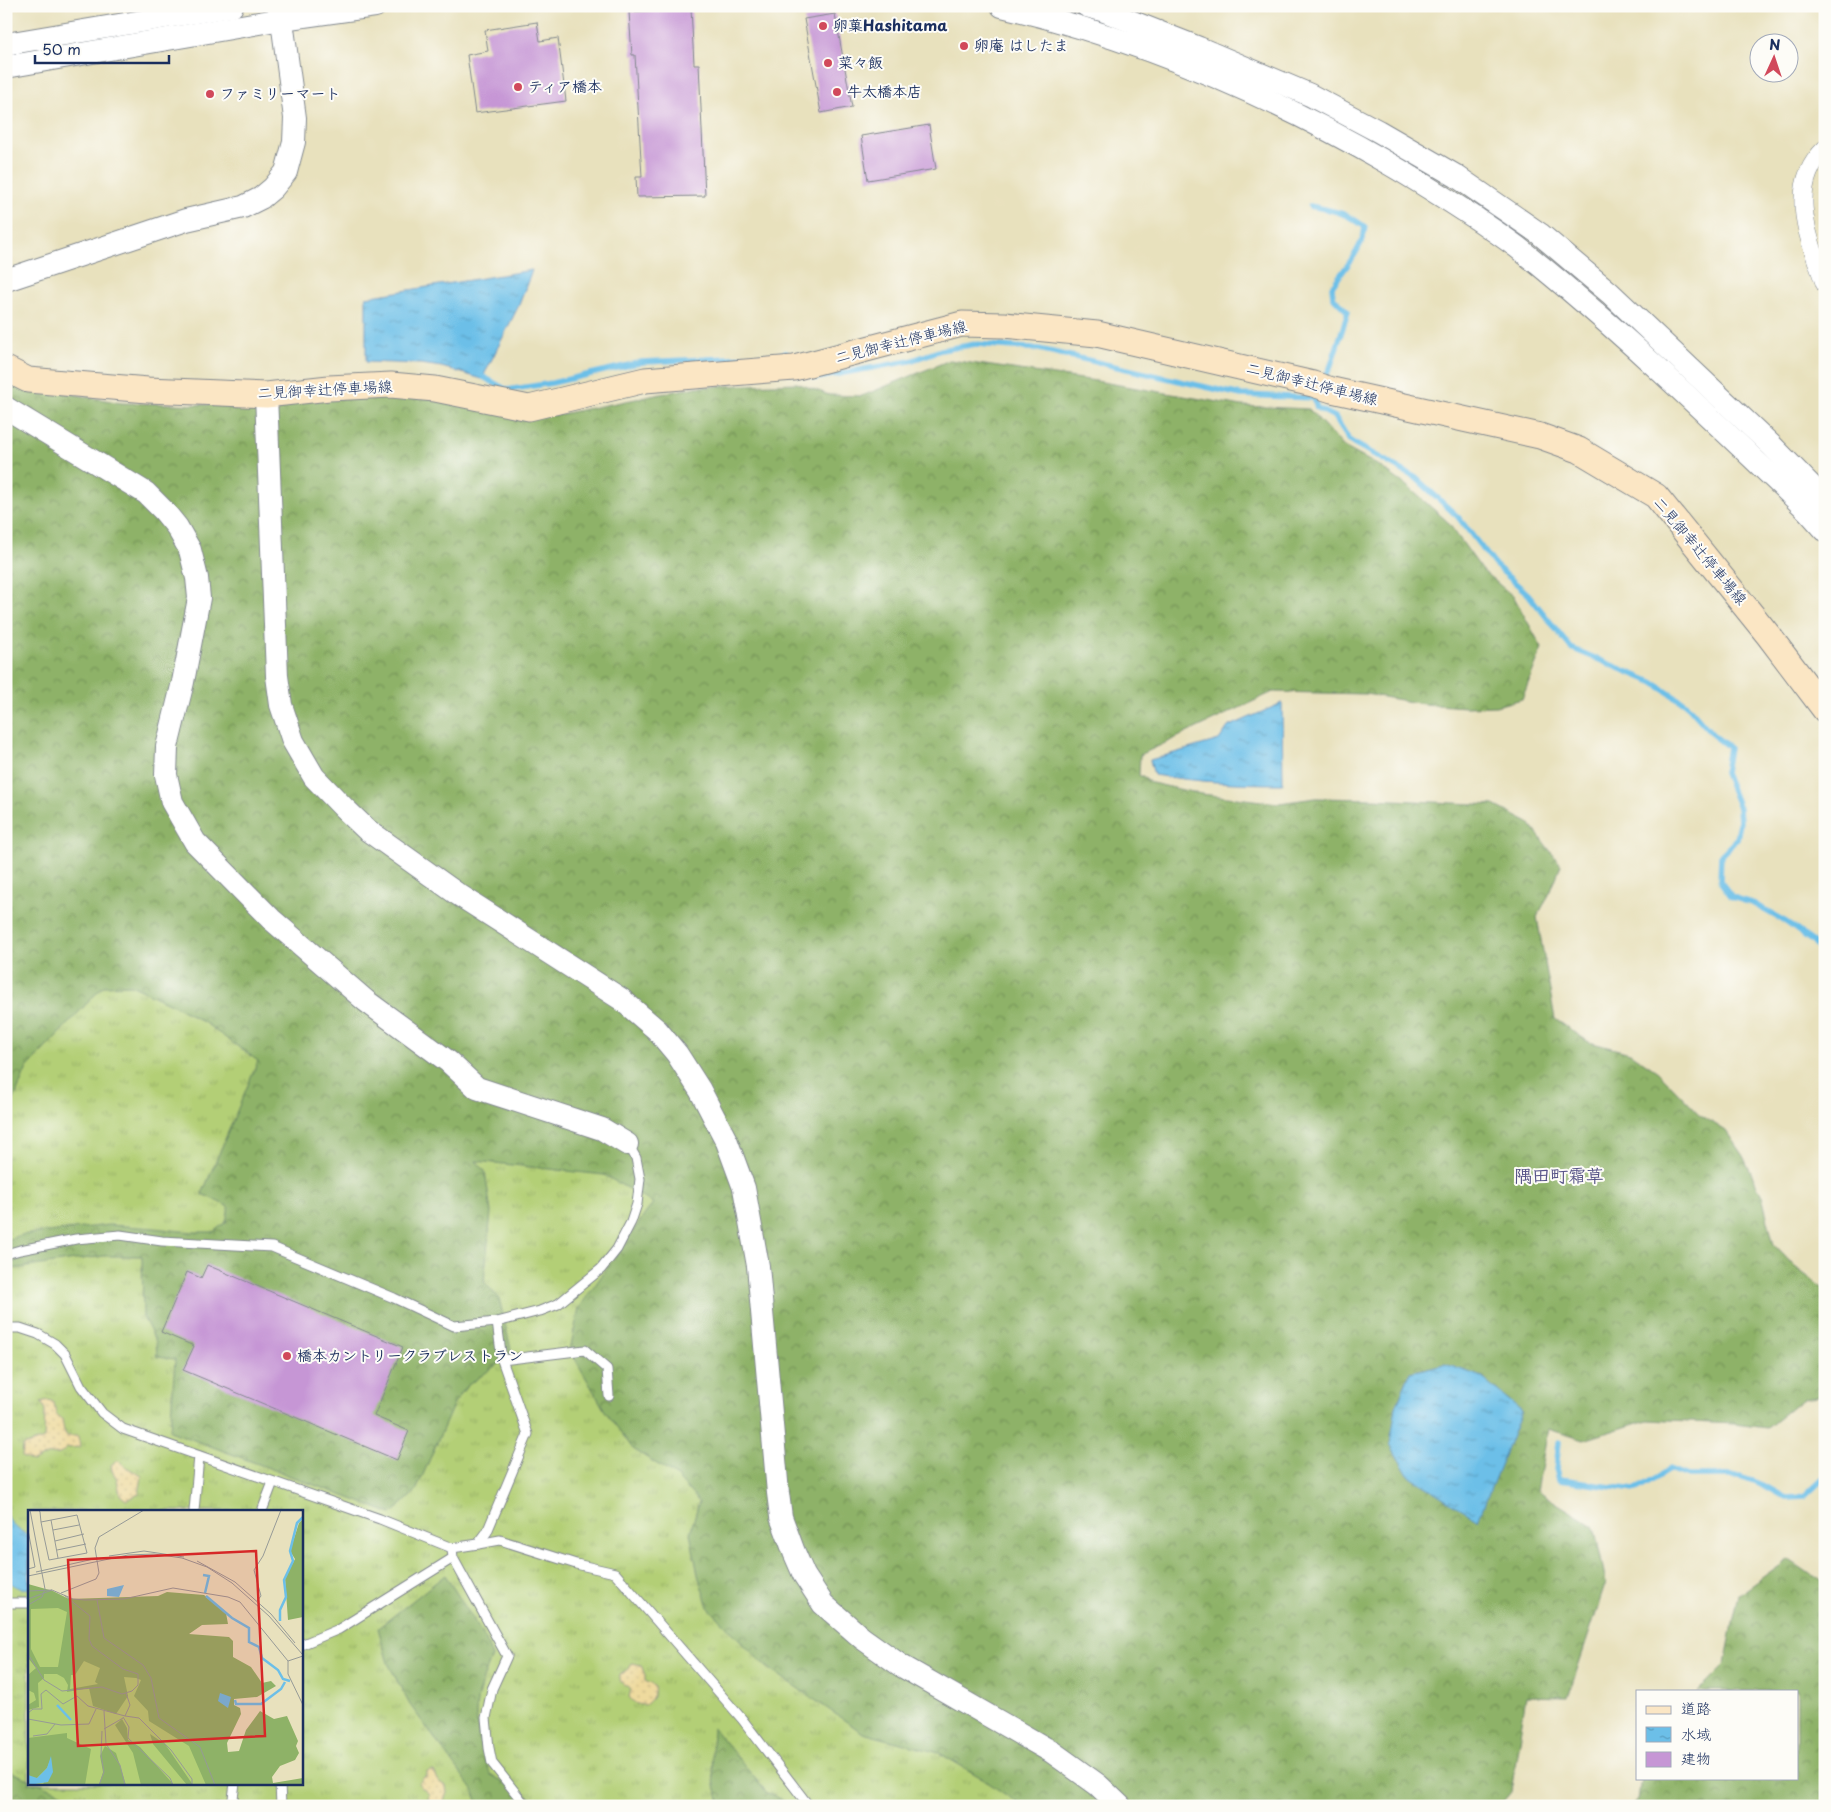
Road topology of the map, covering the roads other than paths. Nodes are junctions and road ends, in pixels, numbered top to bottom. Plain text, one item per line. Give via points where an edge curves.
1 (232, 6) edge
2 (375, 6) edge
3 (1002, 6) edge
4 (1087, 6) edge
5 (281, 12) edge
6 (6, 44) edge
7 (6, 67) edge
8 (1825, 149) edge
9 (6, 280) edge
10 (1825, 284) edge
11 (6, 369) edge
12 (266, 395) junction
13 (6, 408) edge
14 (1819, 498) edge
15 (1825, 530) edge
16 (1825, 710) edge
17 (627, 1144) joint
18 (6, 1254) edge
19 (497, 1322) junction
20 (6, 1328) edge
21 (502, 1360) junction
22 (609, 1396) dead end
23 (199, 1456) junction
24 (273, 1482) junction
25 (194, 1510) edge
26 (262, 1510) edge
27 (478, 1544) junction
28 (452, 1548) junction
29 (453, 1558) junction
30 (6, 1603) edge
31 (28, 1603) edge
32 (302, 1645) edge
33 (235, 1784) edge
34 (280, 1784) edge
35 (232, 1806) edge
36 (281, 1806) edge
37 (526, 1806) edge
38 (809, 1806) edge
39 (1120, 1806) edge

1 - 6 street
2 - 5 street
3 - 14 street via 1110,36 1263,97 1345,138 1427,186 1514,245 1588,305 1664,374
4 - 14 street via 1199,48 1310,95 1456,176 1540,234 1610,293 1772,446
5 - 7 street
5 - 9 street via 295,118 294,142 286,172 272,188 243,207 186,220
8 - 10 street via 1811,167 1804,185 1802,206 1806,230
11 - 12 main road, 二見御幸辻停車場線 via 28,380
12 - 16 main road, 二見御幸辻停車場線 via 391,384 435,389 529,408 646,380 794,368 962,324 1097,334 1540,436 1579,450 1656,496
12 - 39 street via 277,676 281,705 293,741 314,777 366,829 456,893 622,999 657,1030 677,1054 727,1142 744,1188 758,1266 781,1517 804,1575 823,1604 862,1638 900,1665 1052,1752 1098,1785
13 - 17 street via 146,493 173,521 190,550 199,598 168,748 166,775 172,802 195,842 271,919 366,1001 449,1062 477,1088 602,1129
14 - 15 street
17 - 19 lane via 636,1158 640,1179 637,1204 617,1249 601,1270 558,1304 540,1312
18 - 19 lane via 76,1239 120,1235 162,1241 272,1247 454,1326
19 - 21 lane
20 - 23 lane via 20,1328 55,1344 65,1354 81,1386 102,1413 123,1429
21 - 22 lane via 584,1350 608,1370
21 - 27 lane via 528,1434 487,1532
23 - 24 lane
23 - 25 lane
24 - 26 lane
24 - 28 lane
27 - 28 lane
27 - 38 lane via 500,1540 615,1573 742,1719
28 - 29 lane
29 - 32 lane via 339,1628
29 - 37 lane via 507,1656 492,1689 486,1718 489,1748 492,1763
30 - 31 lane
33 - 35 lane
34 - 36 lane

